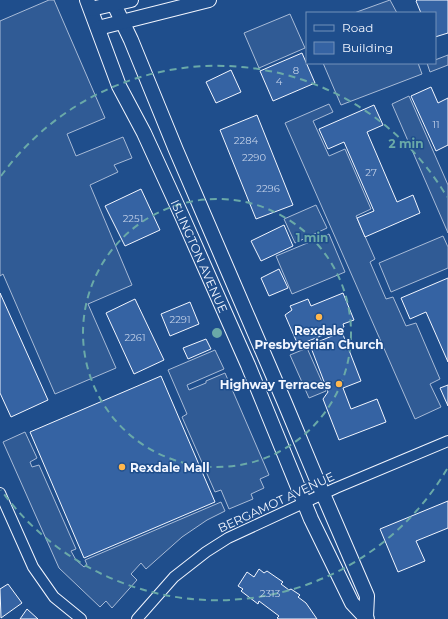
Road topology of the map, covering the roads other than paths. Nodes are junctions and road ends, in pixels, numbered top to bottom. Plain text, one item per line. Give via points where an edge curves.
1 (131, 0) edge
2 (209, 0) edge
3 (113, 2) edge
4 (89, 4) edge
5 (122, 21) junction
6 (98, 28) junction
7 (448, 441) edge
8 (0, 493) edge
9 (323, 494) junction
10 (304, 502) junction
11 (367, 618) edge
12 (81, 619) edge
13 (137, 619) edge

1 - 3 main road
2 - 5 main road
3 - 4 main road
3 - 5 main road, ISLINGTON AVENUE
4 - 6 main road, ISLINGTON AVENUE
5 - 6 main road
5 - 9 main road, ISLINGTON AVENUE
6 - 10 main road, ISLINGTON AVENUE via 119,86 144,132 248,364
7 - 9 street, BERGAMOT AVENUE
8 - 12 street via 33,567 54,597
9 - 10 street, BERGAMOT AVENUE
9 - 11 main road, ISLINGTON AVENUE via 367,596
10 - 11 main road, ISLINGTON AVENUE via 352,603
10 - 13 street, BERGAMOT AVENUE via 228,538 206,552 174,577

